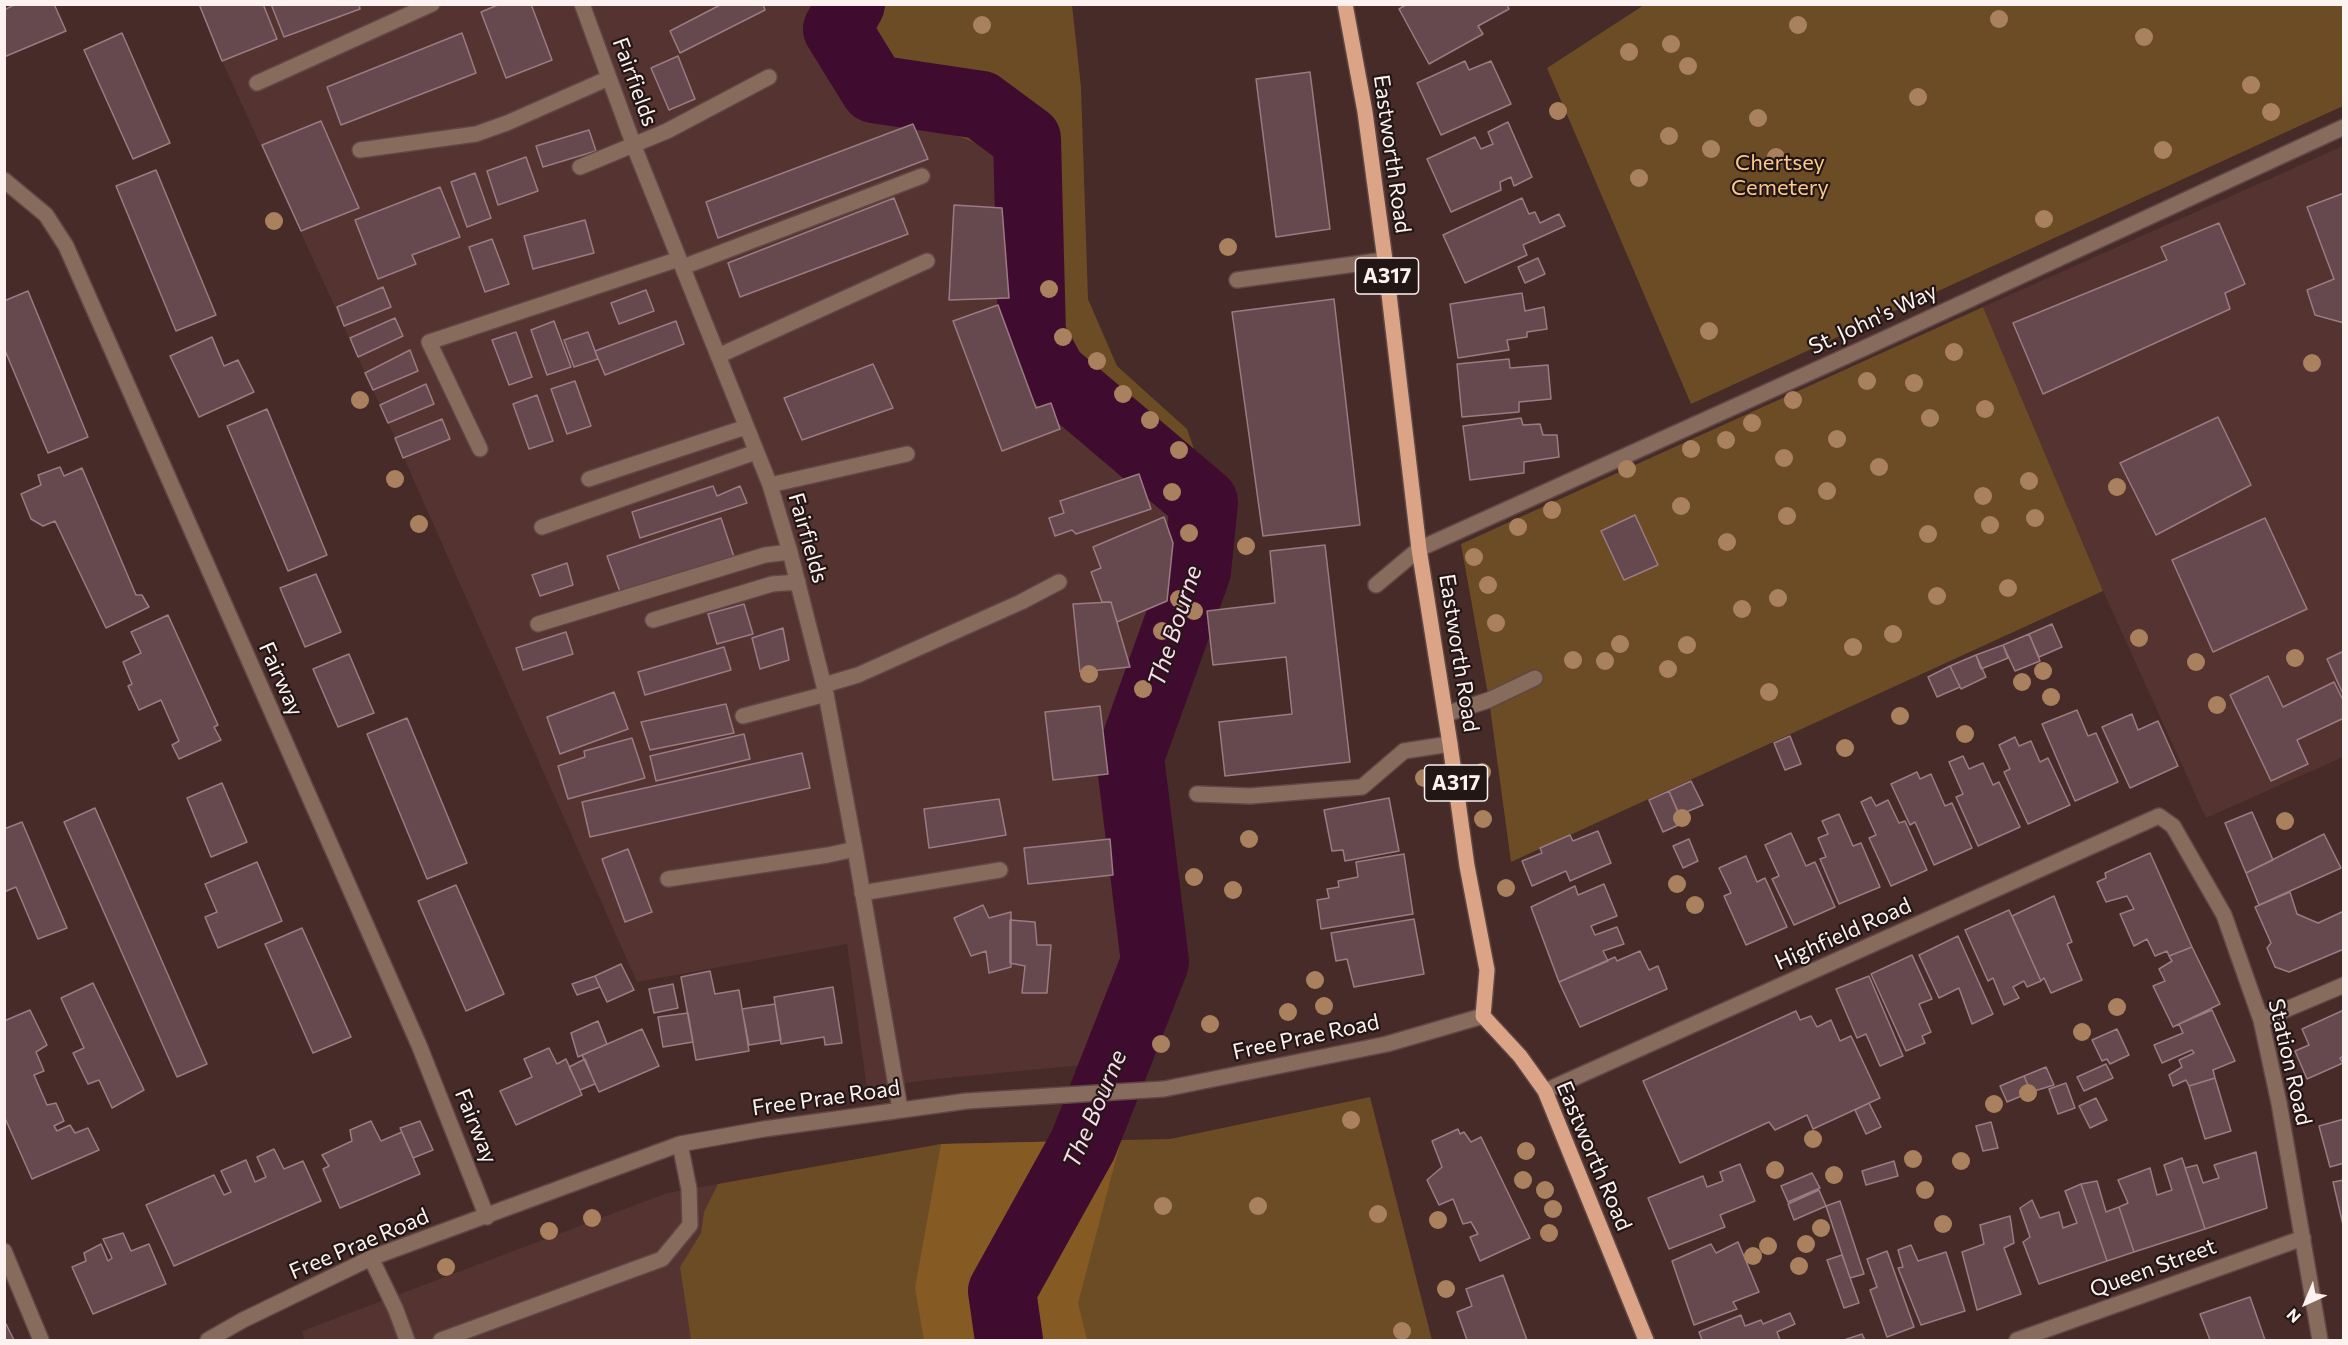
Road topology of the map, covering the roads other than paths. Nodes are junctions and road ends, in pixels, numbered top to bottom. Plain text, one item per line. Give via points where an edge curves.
1 (432, 4) edge
2 (582, 4) edge
3 (1345, 4) edge
4 (769, 77) dead end
5 (609, 78) junction
6 (257, 83) dead end
7 (2343, 127) edge
8 (634, 145) junction
9 (360, 150) dead end
10 (580, 167) dead end
11 (922, 176) dead end
12 (4, 180) edge
13 (1385, 260) junction
14 (927, 261) dead end
15 (681, 263) junction
16 (1237, 280) dead end
17 (718, 356) junction
18 (746, 427) junction
19 (480, 449) dead end
20 (756, 452) junction
21 (907, 454) dead end
22 (589, 479) dead end
23 (770, 485) junction
24 (542, 527) dead end
25 (1419, 549) junction
26 (790, 552) junction
27 (798, 582) junction
28 (1059, 582) dead end
29 (1376, 585) dead end
30 (653, 620) dead end
31 (538, 624) dead end
32 (1535, 678) dead end
33 (825, 690) junction
34 (1446, 714) junction
35 (743, 716) dead end
36 (1450, 744) junction
37 (1197, 794) dead end
38 (2159, 816) joint
39 (855, 849) junction
40 (1000, 870) dead end
41 (668, 879) dead end
42 (862, 893) junction
43 (2343, 985) edge
44 (1483, 1016) junction
45 (2261, 1020) junction
46 (1545, 1091) junction
47 (900, 1109) junction
48 (680, 1144) junction
49 (487, 1216) junction
50 (2303, 1238) junction
51 (4, 1251) edge
52 (371, 1258) junction
53 (42, 1341) edge
54 (208, 1341) edge
55 (406, 1341) edge
56 (441, 1341) edge
57 (1646, 1341) edge
58 (2018, 1341) edge
59 (2320, 1341) edge

1 - 6 street
2 - 5 street, Fairfields
3 - 13 main road, Eastworth Road / A317 via 1365,112
4 - 8 street
5 - 8 street, Fairfields
5 - 9 street via 476,134
7 - 25 street, St. John's Way
8 - 10 street
8 - 15 street, Fairfields
11 - 15 street
12 - 49 street, Fairway via 46,215 66,246 419,1045
13 - 16 street
13 - 25 main road, Eastworth Road / A317
14 - 17 street
15 - 17 street, Fairfields
15 - 19 street via 429,342
17 - 18 street, Fairfields
18 - 20 street, Fairfields
18 - 22 street
20 - 23 street, Fairfields
20 - 24 street
21 - 23 street
23 - 26 street, Fairfields
25 - 29 street, St. John's Way
25 - 34 main road, Eastworth Road / A317
26 - 27 street, Fairfields
26 - 31 street via 765,555
27 - 30 street via 772,584
27 - 33 street, Fairfields
28 - 33 street
32 - 34 street via 1489,700
33 - 35 street
33 - 39 street, Fairfields
34 - 36 main road, Eastworth Road / A317
36 - 37 street via 1404,751 1362,788 1250,796
36 - 44 main road, Eastworth Road / A317 via 1487,970
38 - 45 street, Station Road via 2173,826 2224,915
38 - 46 street, Highfield Road
39 - 41 street
39 - 42 street, Fairfields
40 - 42 street
42 - 47 street, Fairfields
43 - 45 street
44 - 46 main road, Eastworth Road via 1520,1056
44 - 47 street, Free Prae Road via 1387,1044 1164,1089
45 - 50 street, Station Road
46 - 57 main road, Eastworth Road
47 - 48 street, Free Prae Road
48 - 49 street, Free Prae Road
48 - 56 street via 689,1190 690,1225 662,1259
49 - 52 street, Free Prae Road
50 - 58 street, Queen Street
50 - 59 street, Station Road
51 - 53 street
52 - 54 street, Free Prae Road
52 - 55 street

